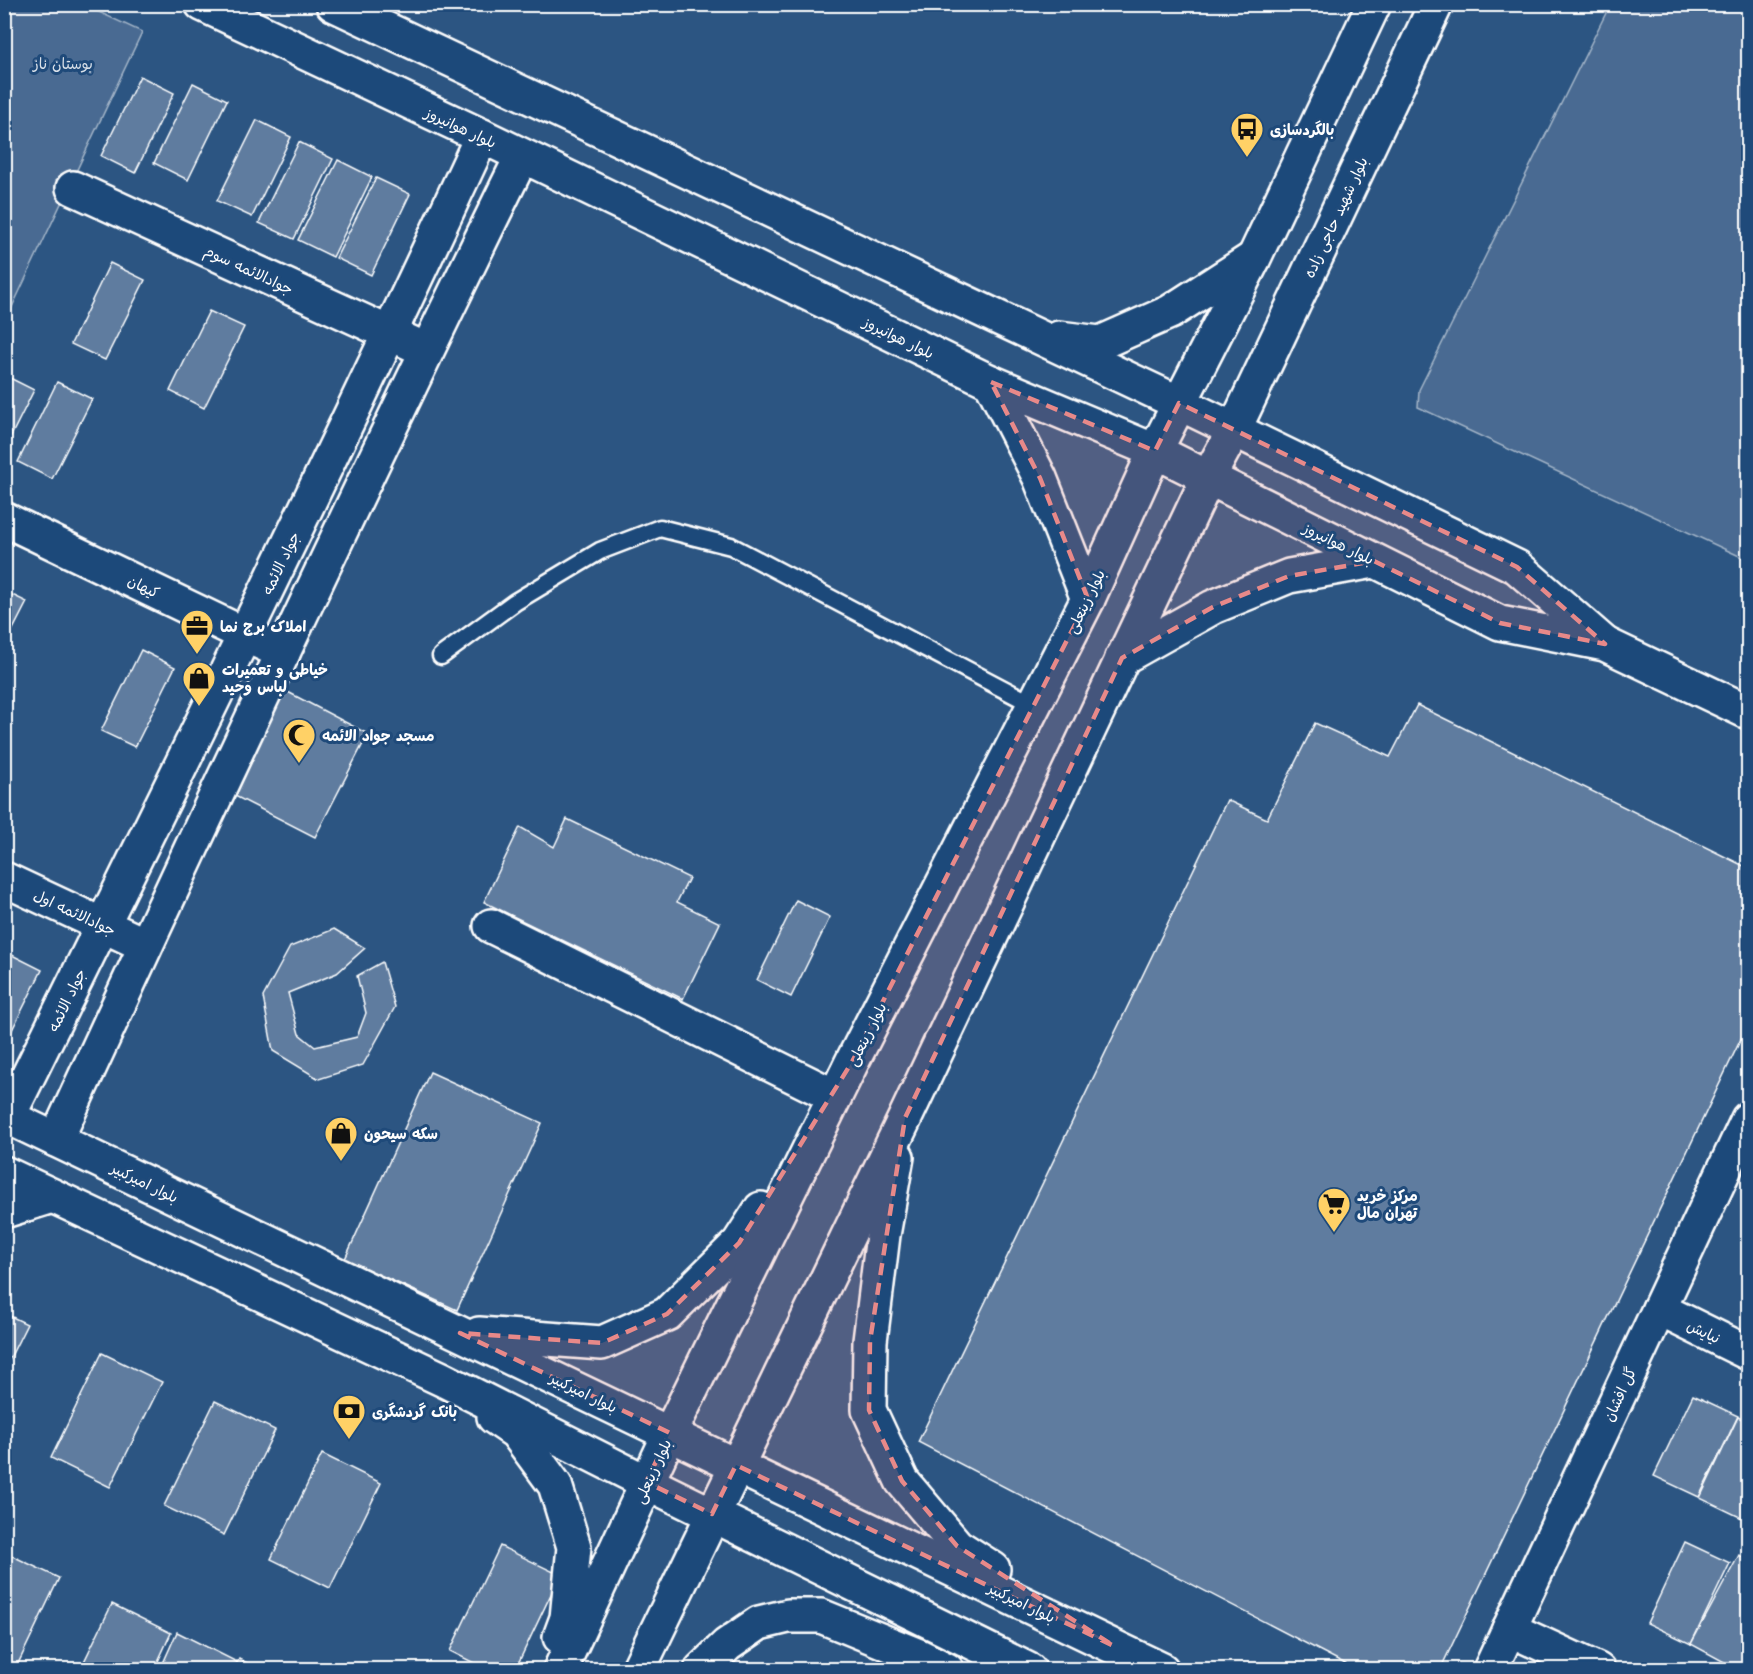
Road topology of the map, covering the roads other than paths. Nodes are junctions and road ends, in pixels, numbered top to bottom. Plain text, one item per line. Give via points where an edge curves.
1 (202, 4) edge
2 (333, 4) edge
3 (1374, 4) edge
4 (1436, 4) edge
5 (482, 136) junction
6 (522, 156) junction
7 (73, 188) dead end
8 (1254, 258) junction
9 (390, 334) junction
10 (1030, 334) junction
11 (426, 351) junction
12 (991, 382) junction
13 (1179, 403) junction
14 (1234, 430) junction
15 (1155, 451) junction
16 (1208, 478) junction
17 (4, 519) edge
18 (1374, 561) junction
19 (1088, 599) junction
20 (246, 635) junction
21 (1605, 644) junction
22 (283, 653) junction
23 (441, 656) dead end
24 (1122, 658) junction
25 (1032, 705) junction
26 (1749, 712) edge
27 (4, 879) edge
28 (103, 925) junction
29 (491, 926) dead end
30 (145, 945) junction
31 (852, 1062) junction
32 (832, 1095) junction
33 (6, 1116) edge
34 (904, 1118) junction
35 (1749, 1119) edge
36 (56, 1140) junction
37 (4, 1173) edge
38 (52, 1196) junction
39 (4, 1211) edge
40 (1659, 1309) junction
41 (460, 1333) junction
42 (1749, 1353) edge
43 (442, 1379) junction
44 (670, 1433) junction
45 (736, 1465) junction
46 (646, 1482) junction
47 (712, 1514) junction
48 (1509, 1629) junction
49 (1114, 1646) junction
50 (549, 1670) edge
51 (560, 1670) edge
52 (638, 1670) edge
53 (701, 1670) edge
54 (946, 1670) edge
55 (1029, 1670) edge
56 (1162, 1670) edge
57 (1490, 1670) edge
58 (1598, 1670) edge

1 - 5 main road, بلوار هوانیروز
2 - 10 main road, بلوار هوانیروز
3 - 8 main road
4 - 14 main road, بلوار شهید حاجی زاده
5 - 6 main road, بلوار هوانیروز
5 - 9 main road, جواد الائمه
6 - 11 main road
6 - 12 main road, بلوار هوانیروز
7 - 9 main road, جوادالائمه سوم
8 - 10 main road via 1170,312 1100,343
8 - 13 main road
9 - 11 main road, جوادالائمه سوم
9 - 20 main road, جواد الائمه
10 - 13 main road, بلوار هوانیروز
11 - 22 main road
12 - 15 main road, بلوار هوانیروز
12 - 19 main road via 1041,478
13 - 14 main road, بلوار هوانیروز
13 - 15 main road, بلوار زینعلی
14 - 16 main road
14 - 21 main road, بلوار هوانیروز via 1517,567
15 - 16 main road, بلوار هوانیروز
15 - 19 main road, بلوار زینعلی
16 - 18 main road, بلوار هوانیروز
16 - 24 main road
17 - 20 main road, کیهان
18 - 21 main road, بلوار هوانیروز via 1500,623
18 - 24 main road via 1289,576 1214,607
19 - 25 main road, بلوار زینعلی
20 - 22 main road, کیهان
20 - 28 main road, جواد الائمه
21 - 26 main road, بلوار هوانیروز
22 - 30 main road
23 - 25 lane via 515,602 600,551 660,528 731,546
24 - 34 main road
25 - 31 main road, بلوار زینعلی
27 - 28 main road, جوادالائمه اول
28 - 30 main road, جوادالائمه اول
28 - 33 main road, جواد الائمه
29 - 32 main road
30 - 36 main road
31 - 32 main road
31 - 44 main road, بلوار زینعلی
32 - 41 main road via 739,1243 667,1314 602,1343
33 - 36 main road, بلوار امیرکبیر
34 - 45 main road
34 - 49 main road via 883,1235 870,1341 869,1410 902,1481 957,1546
35 - 40 main road, گل افشان
36 - 41 main road, بلوار امیرکبیر
37 - 38 main road
38 - 39 main road
38 - 43 main road
40 - 42 main road, نیایش
40 - 48 main road, گل افشان
41 - 44 main road, بلوار امیرکبیر
43 - 46 main road
43 - 50 main road via 516,1432 555,1485 574,1547 567,1618
44 - 45 main road, بلوار امیرکبیر
44 - 46 main road, بلوار زینعلی
45 - 47 main road
45 - 49 main road, بلوار امیرکبیر
46 - 47 main road
46 - 51 main road, بلوار زینعلی
47 - 52 main road
47 - 55 main road
48 - 57 main road, گل افشان
48 - 58 main road
49 - 56 main road, بلوار امیرکبیر
53 - 54 main road via 759,1623 788,1616 821,1616

